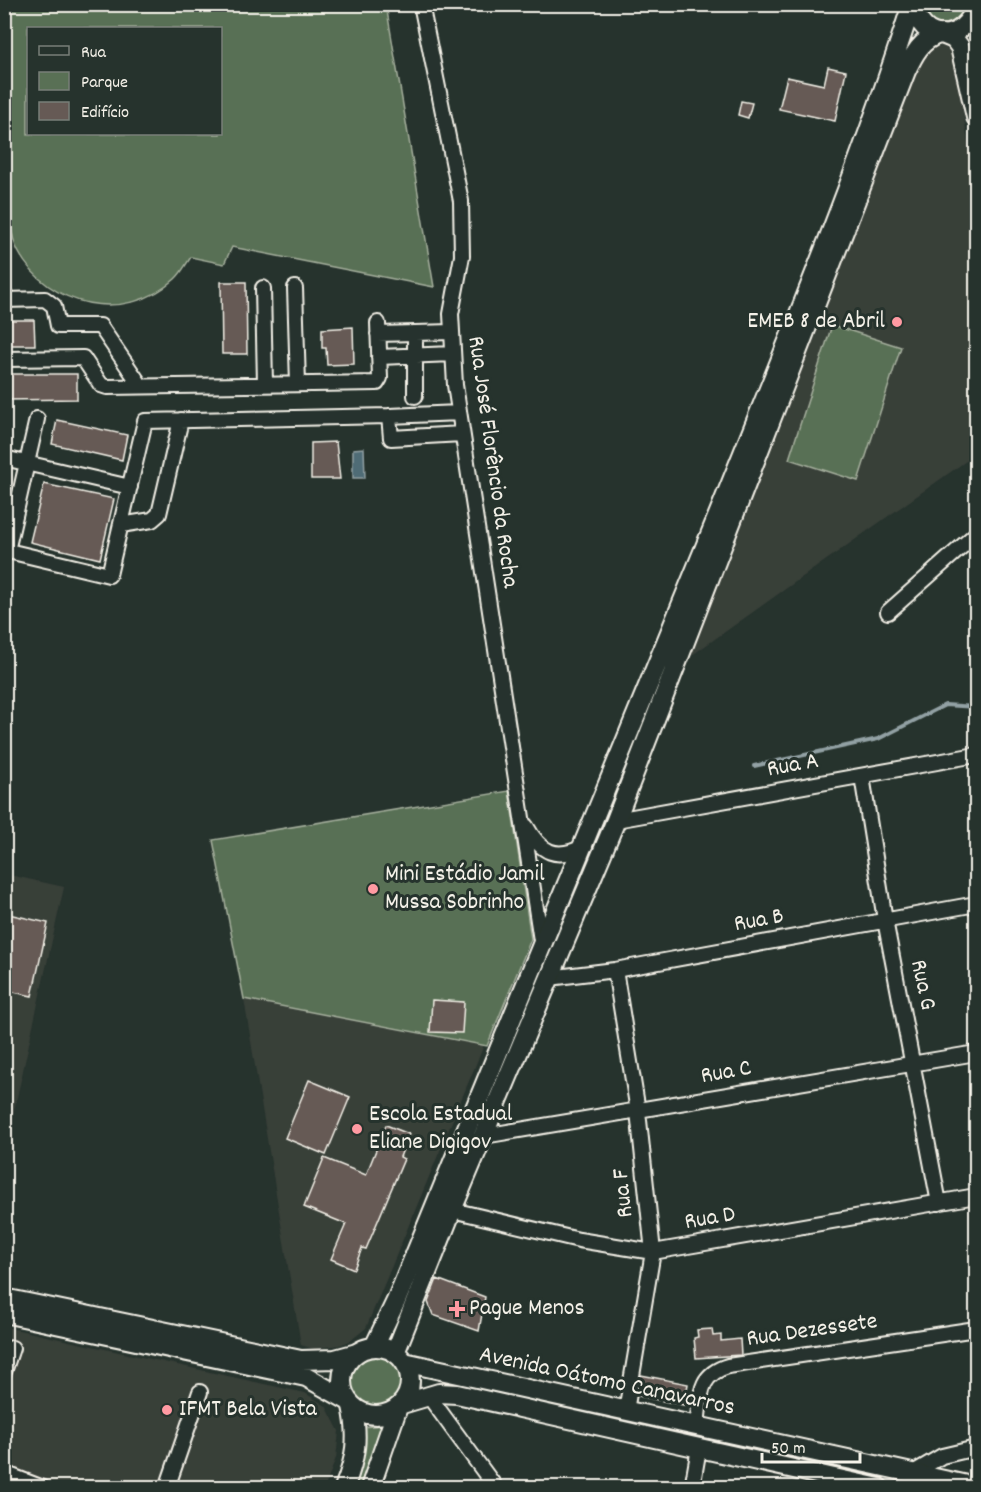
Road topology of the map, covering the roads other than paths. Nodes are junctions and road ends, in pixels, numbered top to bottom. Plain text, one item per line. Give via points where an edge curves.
1 (422, 4) edge
2 (913, 4) edge
3 (975, 17) edge
4 (940, 34) junction
5 (976, 117) edge
6 (262, 288) dead end
7 (294, 288) dead end
8 (4, 300) edge
9 (452, 332) junction
10 (415, 333) junction
11 (453, 354) junction
12 (415, 356) junction
13 (379, 357) junction
14 (4, 359) edge
15 (265, 384) junction
16 (298, 384) junction
17 (141, 387) junction
18 (415, 396) dead end
19 (459, 413) junction
20 (390, 416) junction
21 (38, 419) dead end
22 (181, 420) junction
23 (462, 434) junction
24 (4, 459) edge
25 (27, 464) junction
26 (130, 487) junction
27 (121, 525) junction
28 (976, 534) edge
29 (6, 551) edge
30 (888, 612) dead end
31 (976, 754) edge
32 (862, 776) junction
33 (522, 819) junction
34 (616, 820) junction
35 (585, 846) junction
36 (976, 904) edge
37 (885, 920) junction
38 (543, 949) junction
39 (615, 970) junction
40 (549, 978) junction
41 (976, 1053) edge
42 (915, 1064) junction
43 (638, 1111) junction
44 (484, 1136) junction
45 (976, 1196) edge
46 (939, 1203) junction
47 (452, 1210) junction
48 (653, 1252) junction
49 (4, 1298) edge
50 (4, 1313) edge
51 (976, 1329) edge
52 (12, 1348) dead end
53 (366, 1350) junction
54 (400, 1358) junction
55 (4, 1372) edge
56 (200, 1392) dead end
57 (428, 1395) junction
58 (349, 1403) junction
59 (400, 1406) junction
60 (626, 1411) junction
61 (697, 1425) junction
62 (699, 1448) junction
63 (976, 1448) edge
64 (4, 1473) edge
65 (913, 1473) junction
66 (976, 1487) edge
67 (43, 1488) edge
68 (167, 1488) edge
69 (344, 1488) edge
70 (370, 1488) edge
71 (496, 1488) edge
72 (692, 1488) edge
73 (879, 1488) edge

1 - 9 street, Rua José Florêncio da Rocha via 461,201 462,256 451,314
2 - 4 main road via 922,24
2 - 35 main road via 838,216
3 - 4 main road via 960,30
4 - 5 main road via 954,39 960,47
4 - 34 main road via 923,43 906,71
6 - 15 street
7 - 16 street
8 - 17 street via 45,299 54,306 58,326 100,326
9 - 10 street
9 - 11 street, Rua José Florêncio da Rocha
10 - 12 street
10 - 13 street via 378,328
11 - 12 street
11 - 19 street, Rua José Florêncio da Rocha
12 - 13 street
12 - 18 street
13 - 16 street via 378,382
14 - 17 street via 83,357 102,386
15 - 16 street
15 - 17 street
19 - 20 street
19 - 23 street, Rua José Florêncio da Rocha
20 - 22 street
20 - 23 street via 391,438
21 - 25 street
22 - 26 street via 145,421
22 - 27 street via 159,514 152,520
23 - 33 street, Rua José Florêncio da Rocha
24 - 25 street
25 - 26 street
25 - 29 street
26 - 27 street
27 - 29 street via 109,575
28 - 30 street
31 - 32 street, Rua A
32 - 34 street, Rua A
32 - 37 street, Rua G
33 - 35 street, Rua José Florêncio da Rocha via 533,838 551,853 564,855
33 - 38 street, Rua José Florêncio da Rocha
34 - 40 main road
35 - 38 main road
36 - 37 street, Rua B
37 - 39 street, Rua B
37 - 42 street, Rua G
38 - 53 main road via 396,1301
39 - 40 street, Rua B
39 - 43 street, Rua F
40 - 44 main road
41 - 42 street, Rua C
42 - 43 street, Rua C
42 - 46 street, Rua G
43 - 44 street, Rua C
43 - 48 street, Rua F
44 - 47 main road
45 - 46 street, Rua D
46 - 48 street, Rua D
47 - 48 street, Rua D via 574,1239
47 - 54 main road
48 - 60 street, Rua F
49 - 53 main road via 302,1360 335,1359
50 - 58 main road via 306,1377
51 - 61 street, Rua Dezessete via 714,1370 703,1386
52 - 55 street
53 - 54 main road
53 - 58 main road via 351,1359 343,1374 343,1391
54 - 59 main road via 410,1383
54 - 60 main road, Avenida Oátomo Canavarros
56 - 68 street
57 - 59 main road, Avenida Oátomo Canavarros
57 - 62 main road, Avenida Oátomo Canavarros via 457,1394
57 - 71 street
58 - 59 main road via 374,1416
58 - 69 main road via 357,1427 356,1455
59 - 70 main road
60 - 61 main road, Avenida Oátomo Canavarros
61 - 65 main road, Avenida Oátomo Canavarros
62 - 72 street
62 - 73 main road, Avenida Oátomo Canavarros
63 - 65 street via 942,1456
64 - 67 street
65 - 66 main road, Avenida Oátomo Canavarros

